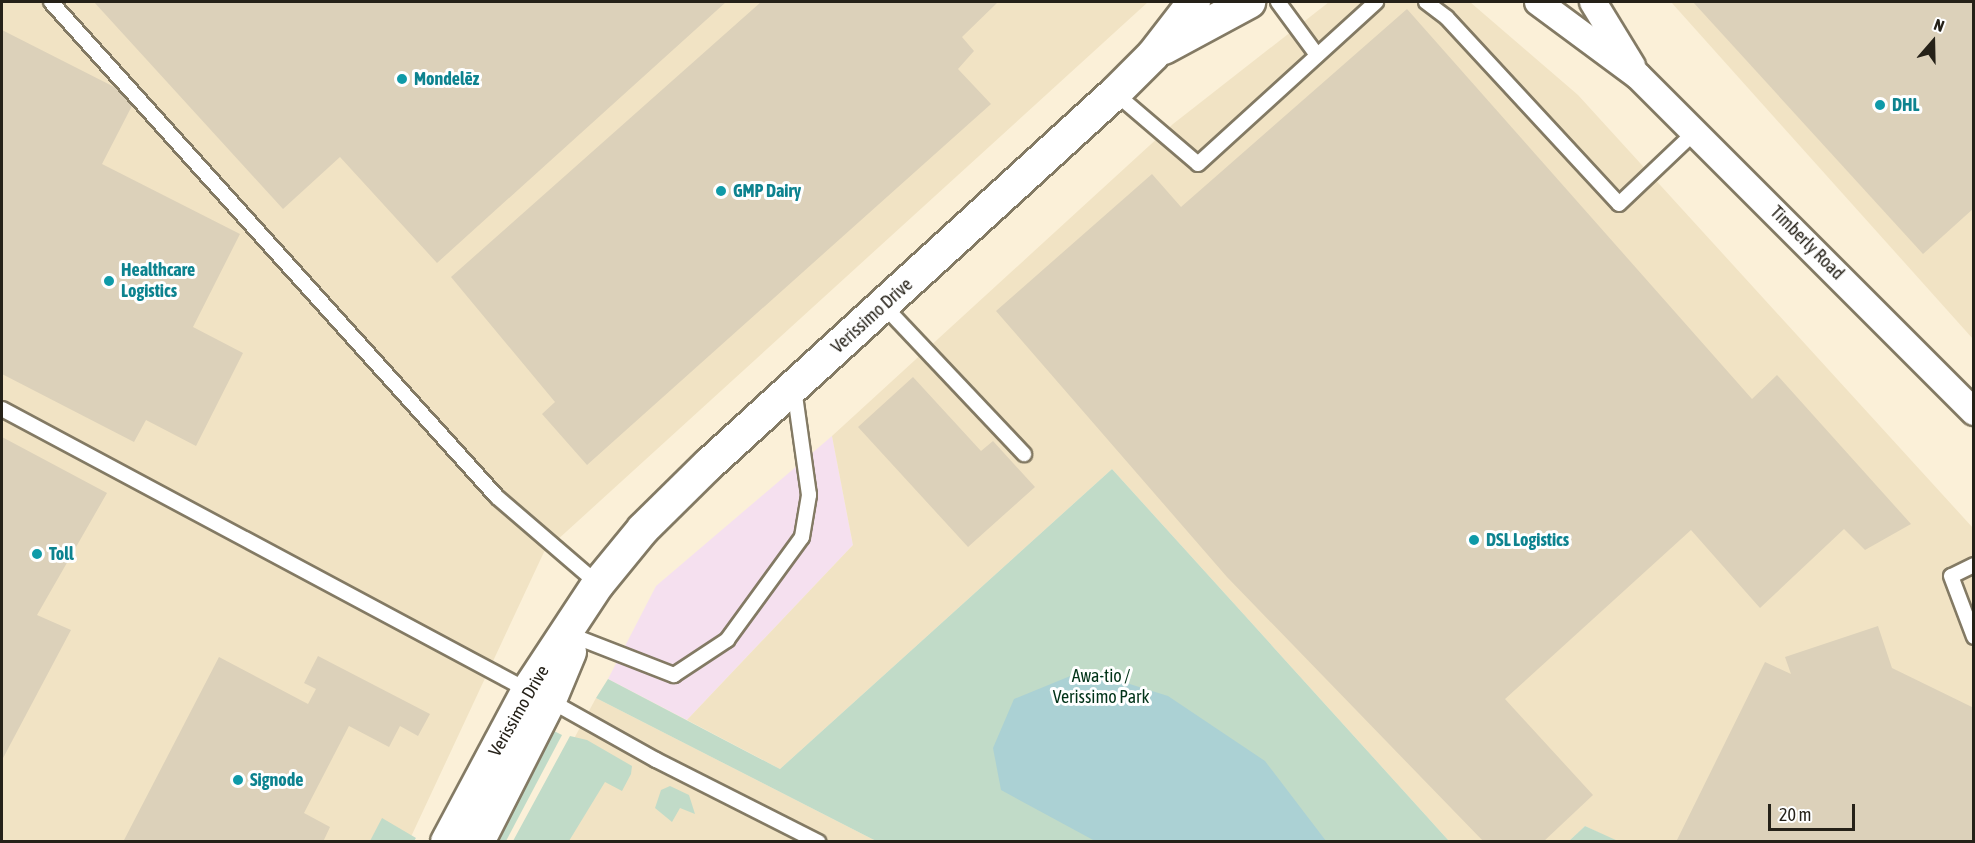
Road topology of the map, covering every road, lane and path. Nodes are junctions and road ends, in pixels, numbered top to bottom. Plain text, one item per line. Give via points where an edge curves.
1 (51, 2) edge
2 (1194, 2) edge
3 (1249, 2) edge
4 (1278, 2) edge
5 (1376, 2) edge
6 (1426, 2) edge
7 (1538, 2) edge
8 (1593, 2) edge
9 (1153, 55) junction
10 (1317, 55) junction
11 (1638, 76) junction
12 (1115, 93) junction
13 (1696, 131) junction
14 (884, 306) junction
15 (794, 387) junction
16 (2, 409) edge
17 (1974, 412) edge
18 (1024, 454) dead end
19 (1974, 566) edge
20 (598, 584) junction
21 (571, 635) junction
22 (1974, 637) edge
23 (539, 695) junction
24 (447, 842) edge
25 (478, 842) edge
26 (818, 842) edge

1 - 20 lane via 497,497
2 - 9 street, Verissimo Drive
3 - 9 street, Verissimo Drive
4 - 10 lane
5 - 10 lane
6 - 13 lane via 1447,18 1619,204
7 - 11 street, Timberly Road
8 - 11 street, Timberly Road
9 - 12 street, Verissimo Drive
10 - 12 lane via 1198,164
11 - 13 street, Timberly Road
12 - 14 street, Verissimo Drive
13 - 17 street, Timberly Road
14 - 15 street, Verissimo Drive
14 - 18 lane
15 - 20 street, Verissimo Drive via 643,529
15 - 21 lane via 809,495 802,537 727,640 674,675
16 - 23 lane
19 - 22 lane via 1951,576
20 - 21 street, Verissimo Drive
21 - 23 street, Verissimo Drive
23 - 24 street, Verissimo Drive
23 - 25 street, Verissimo Drive
23 - 26 lane

